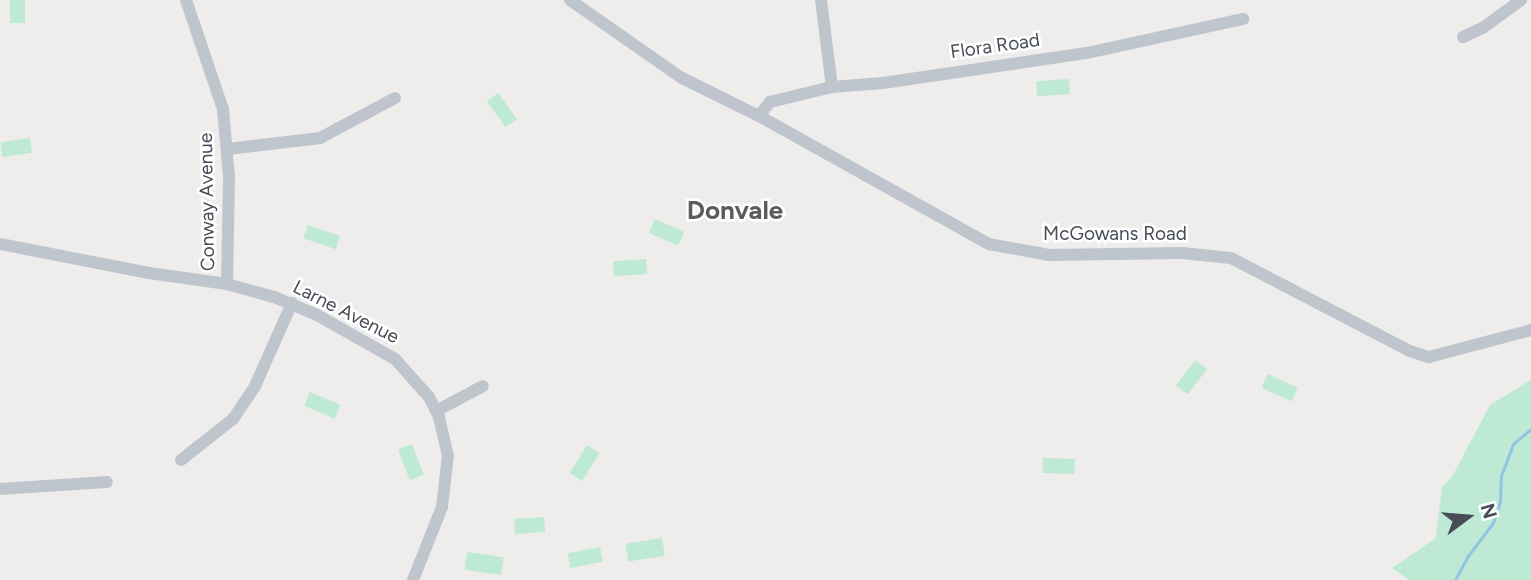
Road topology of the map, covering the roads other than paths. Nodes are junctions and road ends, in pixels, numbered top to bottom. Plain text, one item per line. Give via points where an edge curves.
1 (186, 0) edge
2 (570, 0) edge
3 (821, 0) edge
4 (1521, 0) edge
5 (1243, 19) dead end
6 (1463, 37) dead end
7 (832, 87) junction
8 (395, 98) dead end
9 (759, 116) junction
10 (228, 149) junction
11 (0, 244) edge
12 (227, 284) junction
13 (292, 303) junction
14 (1531, 330) edge
15 (483, 386) dead end
16 (436, 411) junction
17 (181, 460) dead end
18 (107, 482) dead end
19 (0, 489) edge
20 (413, 580) edge

1 - 10 street, Conway Avenue via 220,93
2 - 9 street, McGowans Road via 682,78
3 - 7 street
4 - 6 street
5 - 7 street, Flora Road via 1087,53
7 - 9 street, Flora Road via 770,102
8 - 10 street via 320,138
9 - 14 street, McGowans Road via 989,244 1049,255 1182,253 1231,258 1429,357
10 - 12 street, Conway Avenue
11 - 12 street, Larne Avenue
12 - 13 street, Larne Avenue
13 - 16 street, Larne Avenue via 384,350 422,386
13 - 17 street via 255,386 233,419
15 - 16 street
16 - 20 street, Larne Avenue via 446,444 447,482 442,508
18 - 19 street

